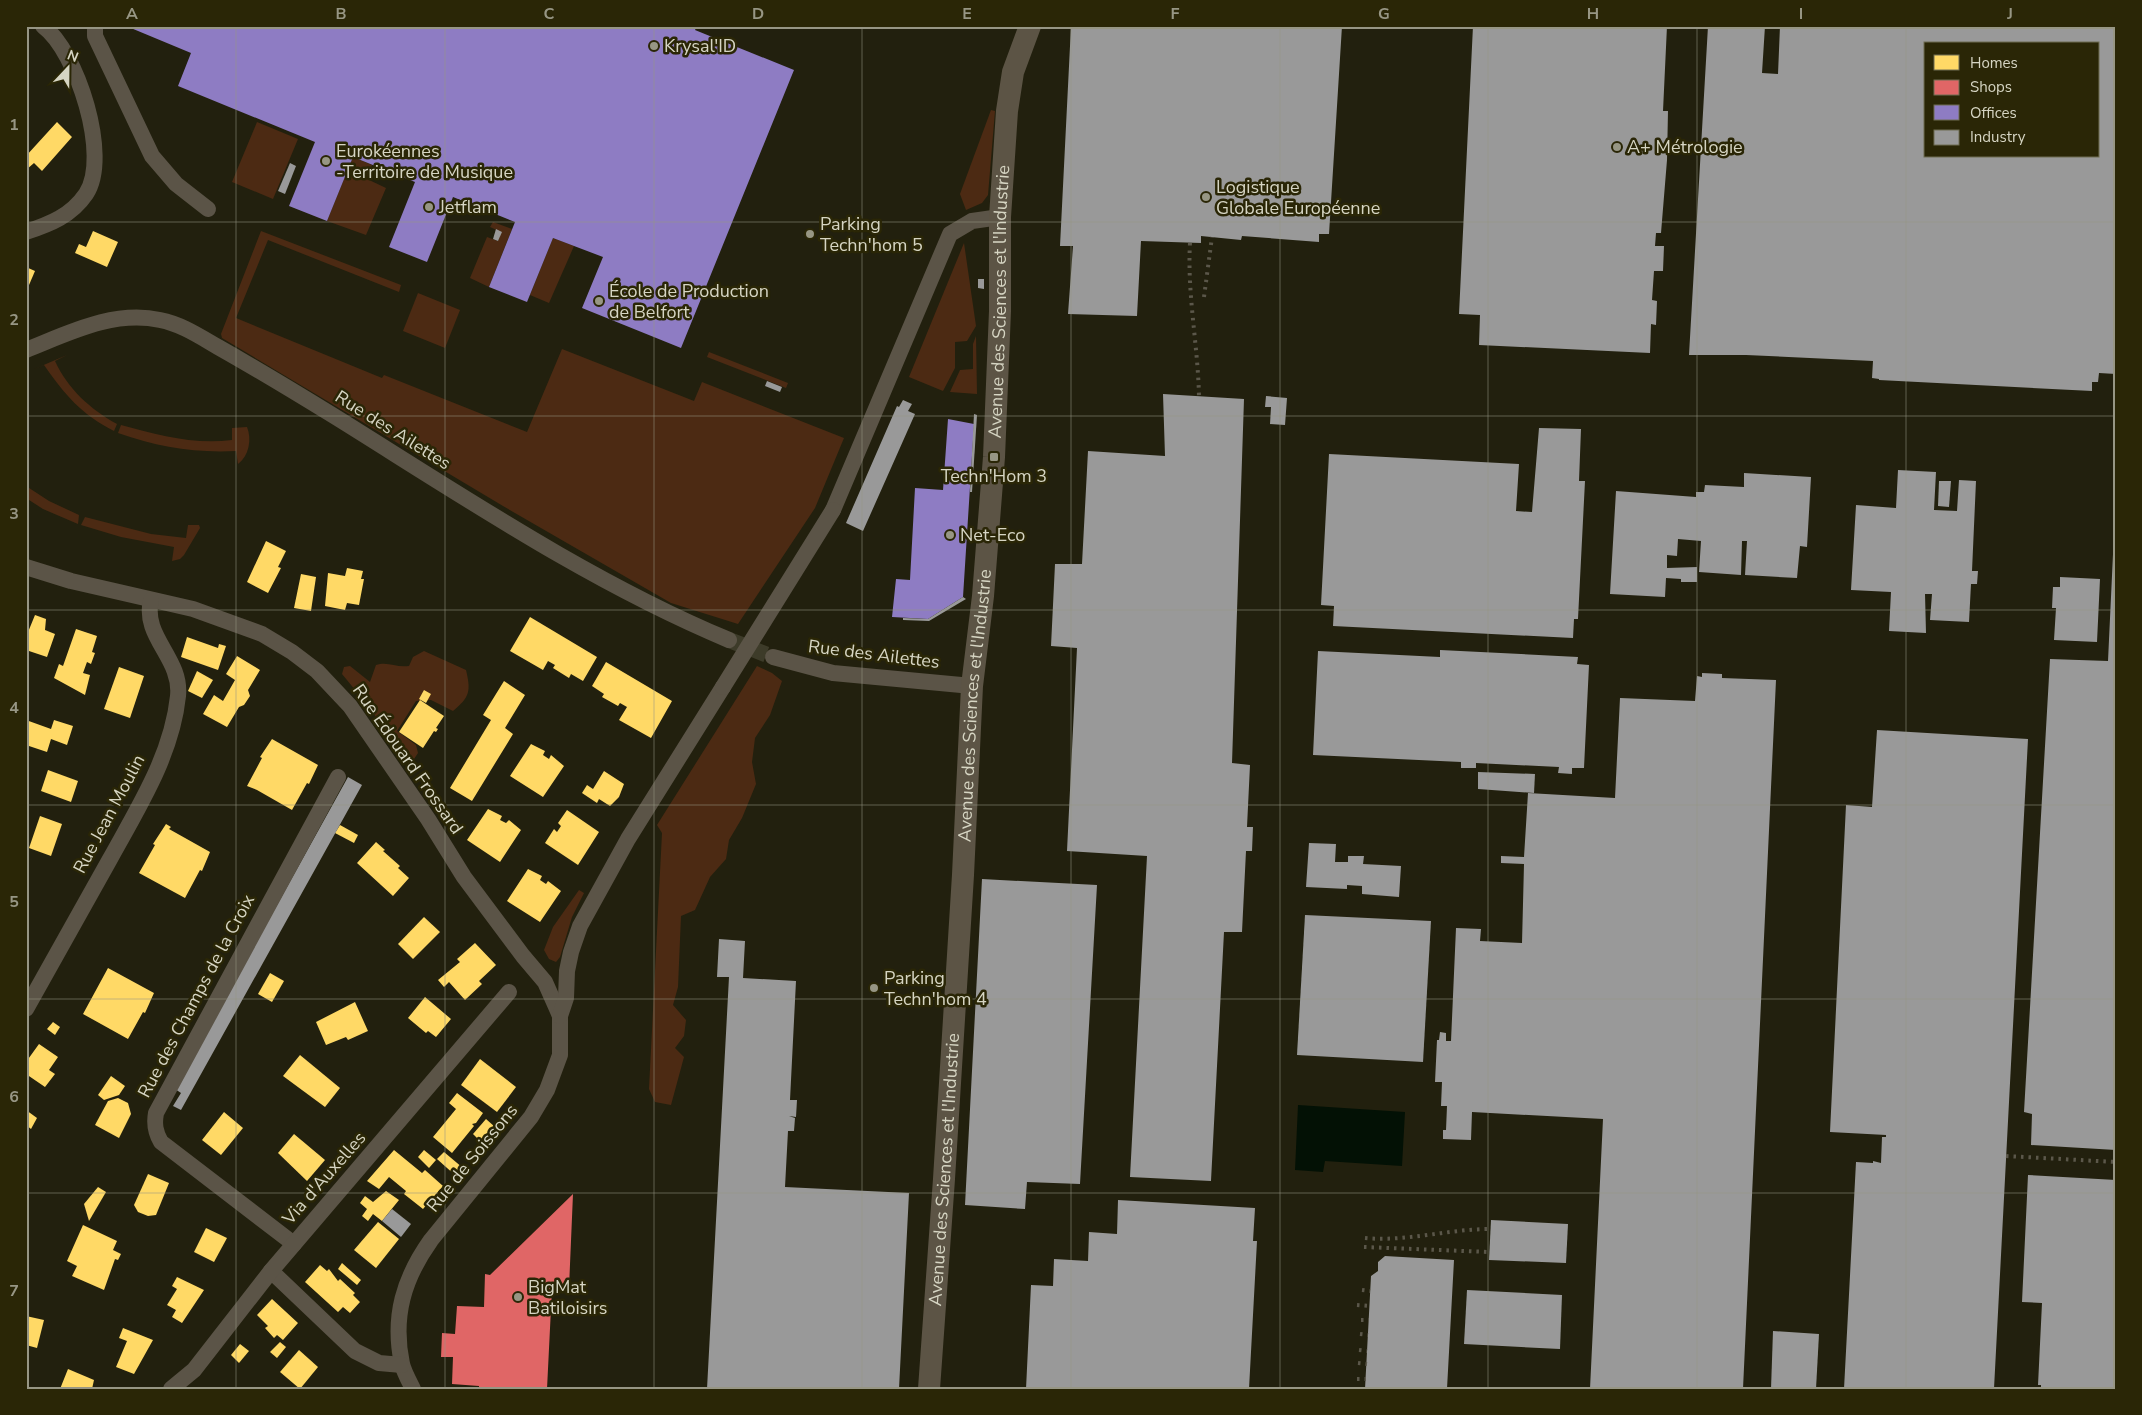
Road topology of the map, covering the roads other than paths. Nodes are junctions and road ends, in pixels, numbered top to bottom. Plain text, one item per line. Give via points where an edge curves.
1 (43, 26) edge
2 (95, 26) edge
3 (1030, 26) edge
4 (208, 209) dead end
5 (1000, 218) junction
6 (26, 232) edge
7 (26, 350) edge
8 (26, 567) edge
9 (151, 600) junction
10 (729, 640) tunnel mouth
11 (773, 657) tunnel mouth
12 (972, 686) junction
13 (338, 777) dead end
14 (523, 956) joint
15 (509, 992) dead end
16 (26, 1008) edge
17 (560, 1016) junction
18 (294, 1244) junction
19 (271, 1270) junction
20 (402, 1365) junction
21 (170, 1389) edge
22 (413, 1389) edge
23 (929, 1389) edge

1 - 6 street via 76,75 89,112 95,148 94,173 87,193 70,212 54,223
2 - 4 street via 96,36 152,156 176,184
3 - 5 street, Avenue des Sciences et l'Industrie via 1013,72 1007,111
5 - 12 street, Avenue des Sciences et l'Industrie via 994,457
5 - 17 street, bridge via 972,221 950,234 833,510 628,839 580,926 571,952 566,998
7 - 10 street, Rue des Ailettes via 107,320 138,317 181,326 259,370 496,517 617,586
8 - 9 street, Rue Édouard Frossard via 48,576
9 - 14 street, Rue Édouard Frossard via 193,609 262,634 317,671 350,706 464,877
9 - 16 street, Rue Jean Moulin via 148,610 151,626 174,666 179,694 170,737 152,783
11 - 12 street, Rue des Ailettes via 833,673
12 - 23 street, Avenue des Sciences et l'Industrie via 963,876
13 - 18 street, Rue des Champs de la Croix via 187,1054 154,1121 161,1142
14 - 17 street, Rue de Soissons via 544,982
15 - 18 street, Via d'Auxelles
17 - 20 street, Rue de Soissons via 560,1054 542,1100 417,1260 407,1281 399,1311
18 - 19 street, Via d'Auxelles
19 - 20 street via 355,1351 379,1363
19 - 21 street, Via d'Auxelles via 194,1370
20 - 22 street, Rue de Soissons

